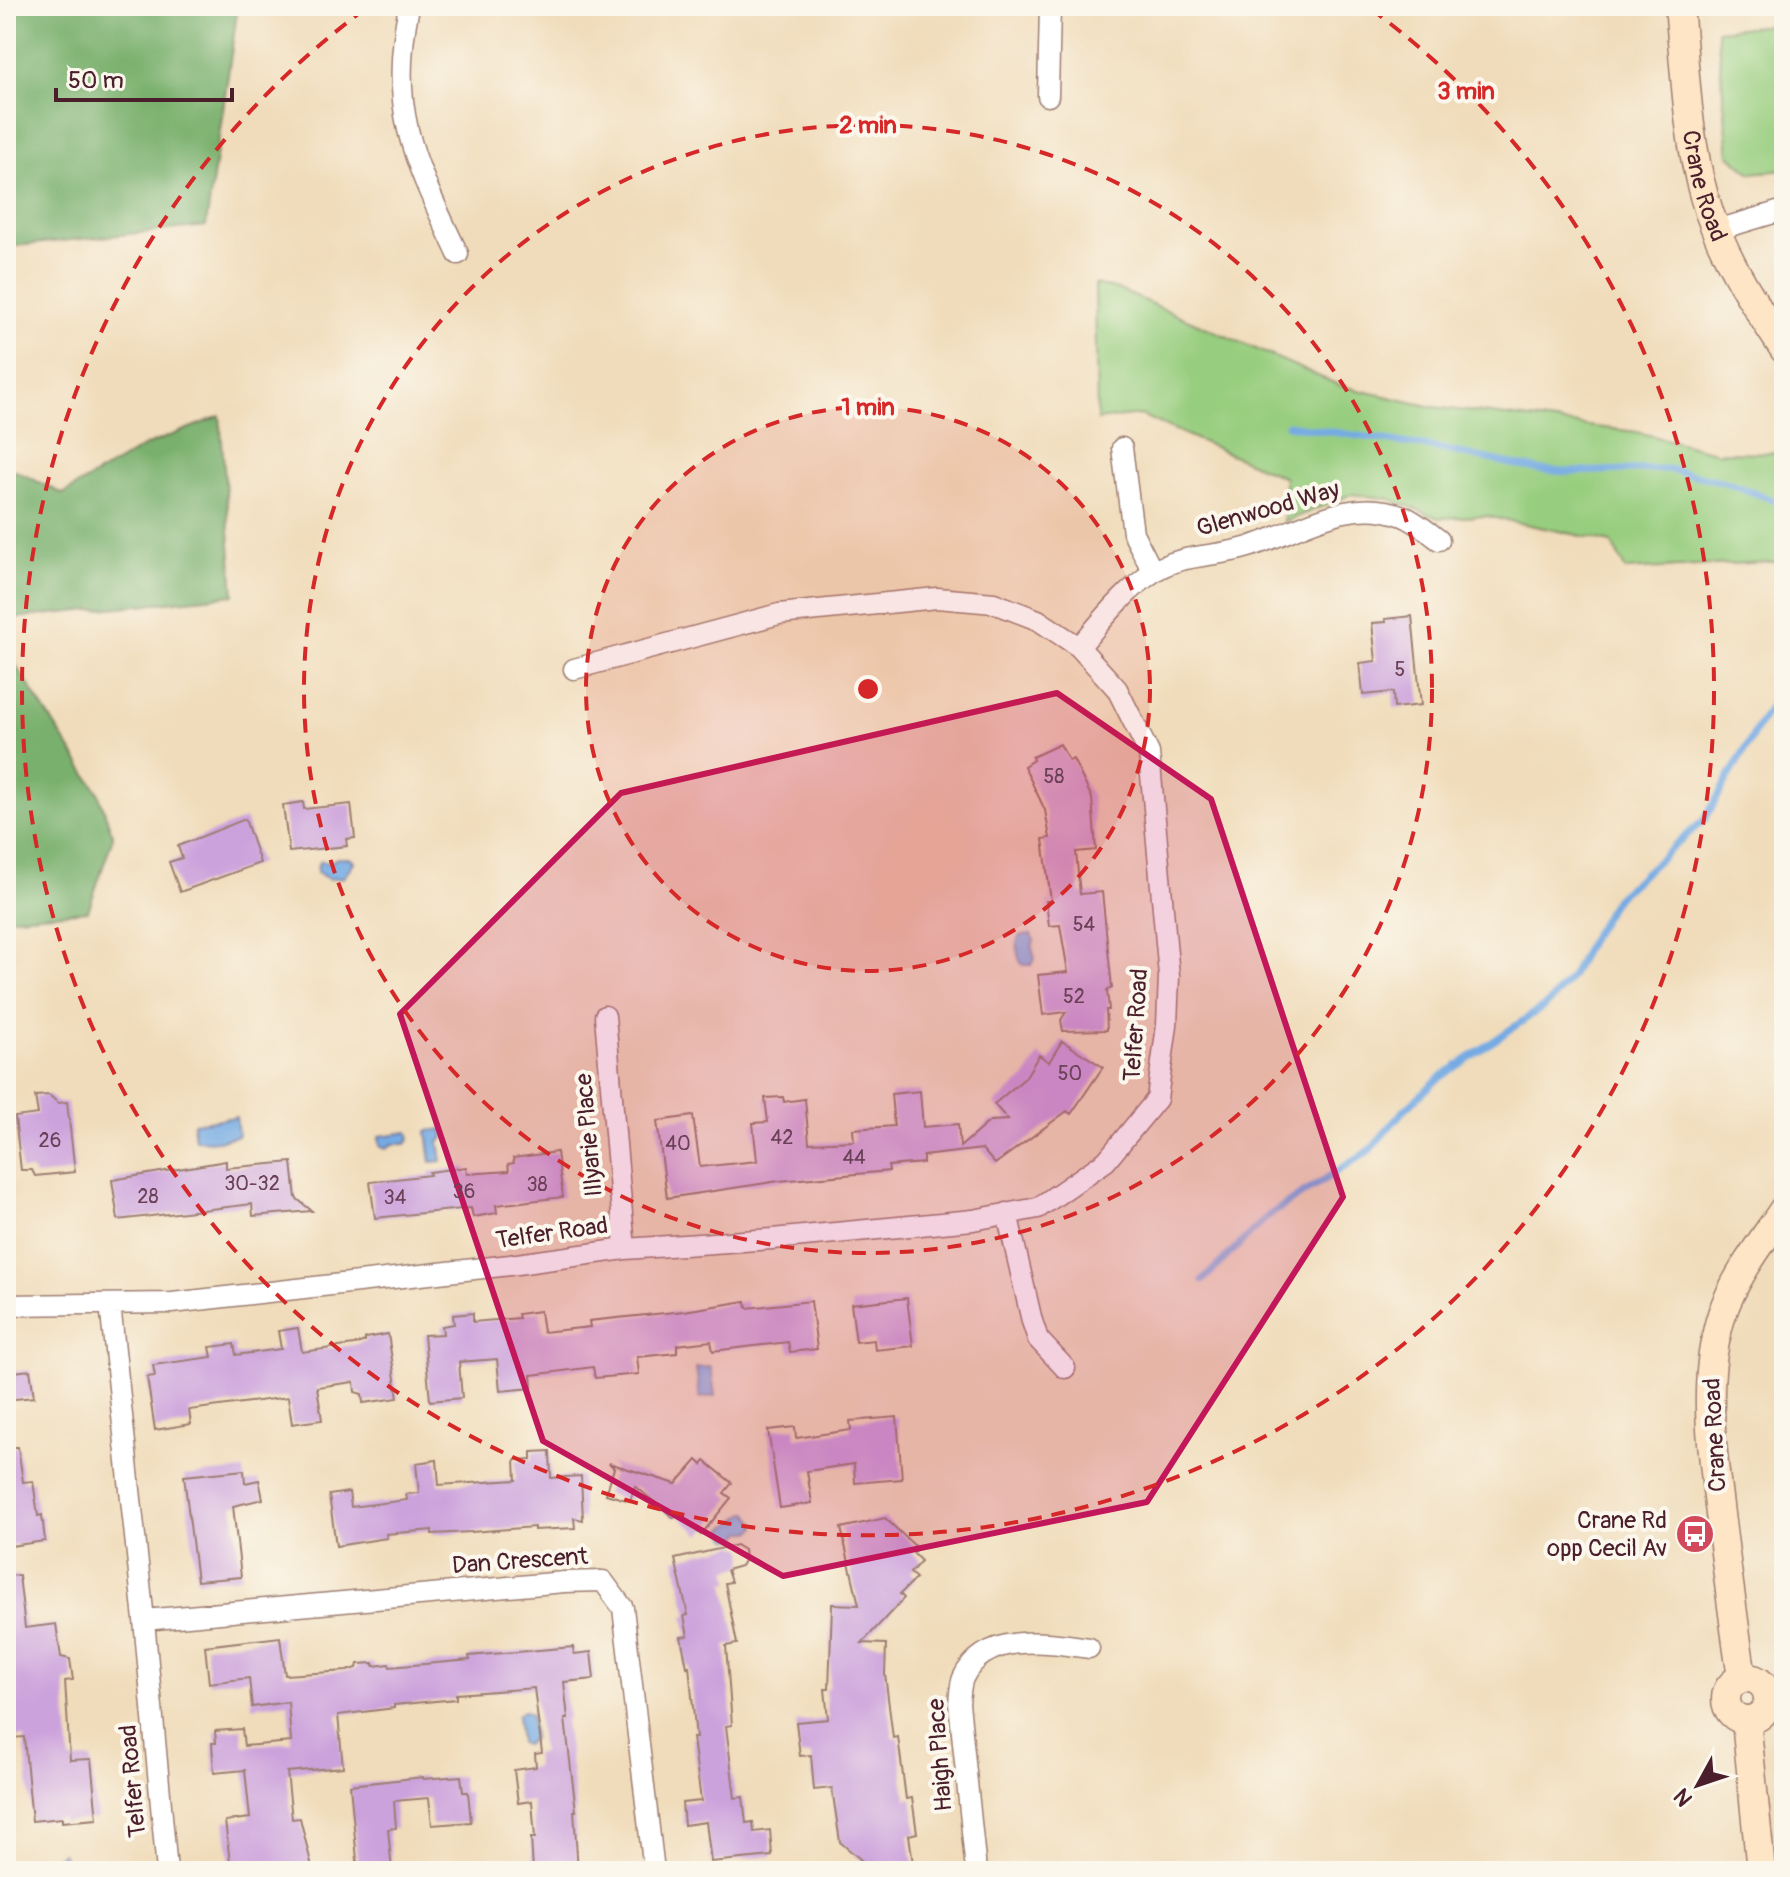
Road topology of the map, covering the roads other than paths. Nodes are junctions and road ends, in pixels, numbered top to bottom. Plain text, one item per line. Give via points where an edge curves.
1 (409, 6) edge
2 (1050, 6) edge
3 (1679, 6) edge
4 (1048, 96) dead end
5 (1784, 210) edge
6 (1717, 230) junction
7 (458, 254) dead end
8 (1784, 349) edge
9 (1122, 448) dead end
10 (1439, 540) dead end
11 (1153, 572) junction
12 (1079, 647) junction
13 (574, 669) dead end
14 (605, 1016) dead end
15 (1784, 1209) edge
16 (1007, 1213) junction
17 (625, 1249) junction
18 (110, 1304) junction
19 (6, 1305) edge
20 (1065, 1368) dead end
21 (144, 1620) junction
22 (1089, 1648) dead end
23 (1742, 1678) junction
24 (1776, 1696) edge
25 (1746, 1720) junction
26 (167, 1871) edge
27 (654, 1871) edge
28 (976, 1871) edge
29 (1761, 1871) edge

1 - 7 street via 401,73 406,128 420,174
2 - 4 street
3 - 6 street, Crane Road via 1695,161
5 - 6 street
6 - 8 street, Crane Road via 1730,263
9 - 11 street via 1133,533
10 - 11 street, Glenwood Way via 1404,516 1371,509 1336,513 1245,548 1181,560
11 - 12 street, Glenwood Way
12 - 13 street, Telfer Road via 1038,620 994,603 937,598 779,614
12 - 16 street, Telfer Road via 1117,689 1149,753 1169,976 1167,1025 1157,1099 1106,1161 1038,1208
14 - 17 street, Illyarie Place
15 - 23 street, Crane Road via 1728,1302 1712,1360 1709,1407
16 - 17 street, Telfer Road via 785,1238
16 - 20 street via 1038,1339
17 - 18 street, Telfer Road via 172,1303
18 - 19 street, Telfer Road
18 - 21 street, Telfer Road
21 - 26 street, Telfer Road
21 - 27 street, Dan Crescent via 603,1581 623,1608
22 - 28 street, Haigh Place via 1013,1643 990,1650 962,1679 959,1703
23 - 24 street via 1759,1682
23 - 25 street via 1731,1685 1726,1701 1731,1712
24 - 25 street via 1762,1713
25 - 29 street

